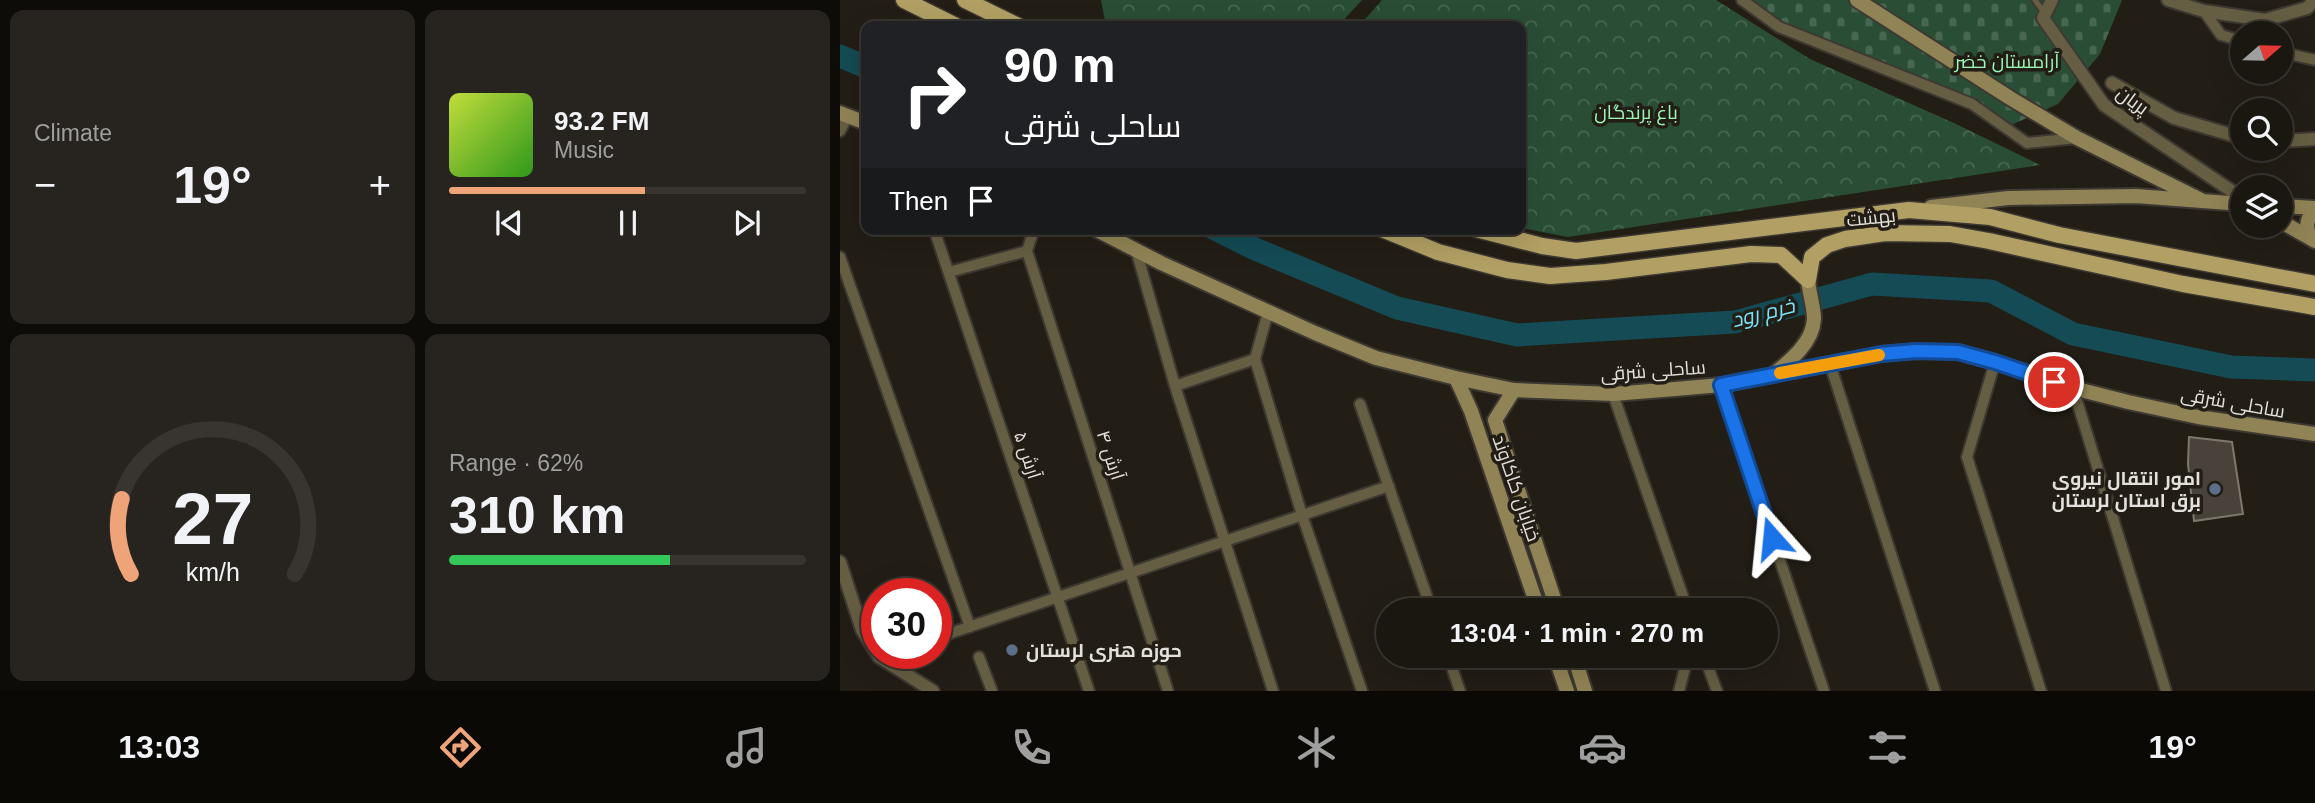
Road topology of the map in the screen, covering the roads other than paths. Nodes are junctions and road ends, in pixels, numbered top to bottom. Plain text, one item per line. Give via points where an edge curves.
1 (904, 0) edge
2 (965, 0) edge
3 (1742, 0) edge
4 (1857, 0) edge
5 (2035, 0) edge
6 (2052, 0) edge
7 (2168, 0) edge
8 (2315, 0) edge
9 (2204, 11) junction
10 (2045, 14) junction
11 (946, 21) edge
12 (1008, 21) edge
13 (2230, 38) edge
14 (2293, 55) edge
15 (2315, 60) edge
16 (2112, 83) dead end
17 (844, 115) edge
18 (861, 121) edge
19 (840, 131) edge
20 (2230, 134) edge
21 (2077, 138) junction
22 (2315, 139) edge
23 (2293, 140) edge
24 (2230, 190) edge
25 (2202, 200) junction
26 (2230, 203) edge
27 (2293, 207) edge
28 (1909, 210) junction
29 (2315, 210) edge
30 (2293, 228) edge
31 (936, 235) edge
32 (1032, 235) edge
33 (1108, 235) edge
34 (1397, 235) edge
35 (1499, 235) edge
36 (2314, 240) edge
37 (1136, 250) junction
38 (1027, 251) junction
39 (1576, 251) junction
40 (840, 257) edge
41 (949, 272) junction
42 (1606, 272) junction
43 (2315, 284) edge
44 (1809, 287) junction
45 (2315, 307) edge
46 (1268, 312) junction
47 (1255, 359) junction
48 (1995, 362) junction
49 (1830, 364) junction
50 (1774, 374) junction
51 (1456, 378) junction
52 (1721, 385) junction
53 (1175, 386) junction
54 (2073, 388) junction
55 (1514, 390) junction
56 (1613, 394) junction
57 (1360, 404) dead end
58 (1495, 420) junction
59 (1475, 424) junction
60 (2315, 434) edge
61 (1389, 486) junction
62 (1302, 515) junction
63 (1225, 541) junction
64 (840, 562) edge
65 (1130, 573) junction
66 (1058, 597) junction
67 (1428, 598) edge
68 (1535, 598) edge
69 (1555, 598) edge
70 (1684, 598) edge
71 (861, 627) edge
72 (970, 627) junction
73 (952, 633) edge
74 (979, 656) dead end
75 (1452, 668) edge
76 (1559, 668) edge
77 (1578, 668) edge
78 (1685, 668) edge
79 (1708, 668) edge
80 (898, 669) edge
81 (933, 691) edge
82 (992, 691) edge
83 (1089, 691) edge
84 (1168, 691) edge
85 (1273, 691) edge
86 (1362, 691) edge
87 (1460, 691) edge
88 (1567, 691) edge
89 (1585, 691) edge
90 (1679, 691) edge
91 (1717, 691) edge
92 (1824, 691) edge
93 (1935, 691) edge
94 (2041, 691) edge
95 (2166, 691) edge

1 - 11 main road
2 - 12 main road
3 - 21 street via 1779,27 1972,104 2027,144
4 - 21 main road
5 - 10 lane
6 - 10 street
7 - 9 street
8 - 9 street via 2307,8 2265,20
9 - 13 street via 2221,35
10 - 24 street, پریان via 2043,18 2104,105
14 - 15 street
16 - 20 street, پریان via 2174,118
17 - 18 main road
17 - 19 street
21 - 25 main road
22 - 23 street
25 - 26 main road
25 - 28 main road via 2008,198
27 - 29 main road
28 - 39 main road, بهشت
28 - 43 main road, بهشت via 1990,217 2059,235
29 - 36 main road via 2307,227
30 - 36 main road
31 - 41 street, آرش ۵
32 - 38 street
33 - 37 main road, ساحلی شرقی
34 - 42 main road via 1438,252 1507,270 1550,276
35 - 39 main road, بهشت
37 - 46 main road, ساحلی شرقی
37 - 53 street
38 - 41 street
38 - 65 street, آرش ۴
39 - 42 main road
40 - 72 street
41 - 66 street, آرش ۵
42 - 44 main road via 1751,254 1781,255
44 - 45 main road, بهشت via 1812,257 1827,245 1885,233 1950,234
44 - 50 main road via 1814,321 1795,356
46 - 47 street
46 - 51 main road, ساحلی شرقی via 1376,358
47 - 53 street
47 - 62 street
48 - 49 main road, ساحلی شرقی via 1958,352 1916,351
48 - 54 main road, ساحلی شرقی
48 - 94 street via 1967,457
49 - 50 main road, ساحلی شرقی
49 - 93 street
50 - 52 main road, ساحلی شرقی
51 - 55 main road, ساحلی شرقی
51 - 59 main road, خیابان کاکاوند
52 - 56 main road, ساحلی شرقی
52 - 92 street
53 - 63 street
54 - 60 main road, ساحلی شرقی via 2198,417
54 - 95 street
55 - 56 main road, ساحلی شرقی
55 - 58 main road, خیابان کاکاوند
56 - 70 street
57 - 61 street
58 - 59 main road via 1488,412 1482,413
58 - 69 main road, خیابان کاکاوند
59 - 68 main road, خیابان کاکاوند
61 - 62 street
61 - 67 street
62 - 63 street
62 - 86 street
63 - 65 street
63 - 85 street
64 - 71 street
65 - 66 street
65 - 84 street, آرش ۴
66 - 72 street
66 - 83 street, آرش ۵
72 - 73 street
74 - 82 street
75 - 87 street
76 - 88 main road
77 - 89 main road
78 - 90 street
79 - 91 street
80 - 81 street

